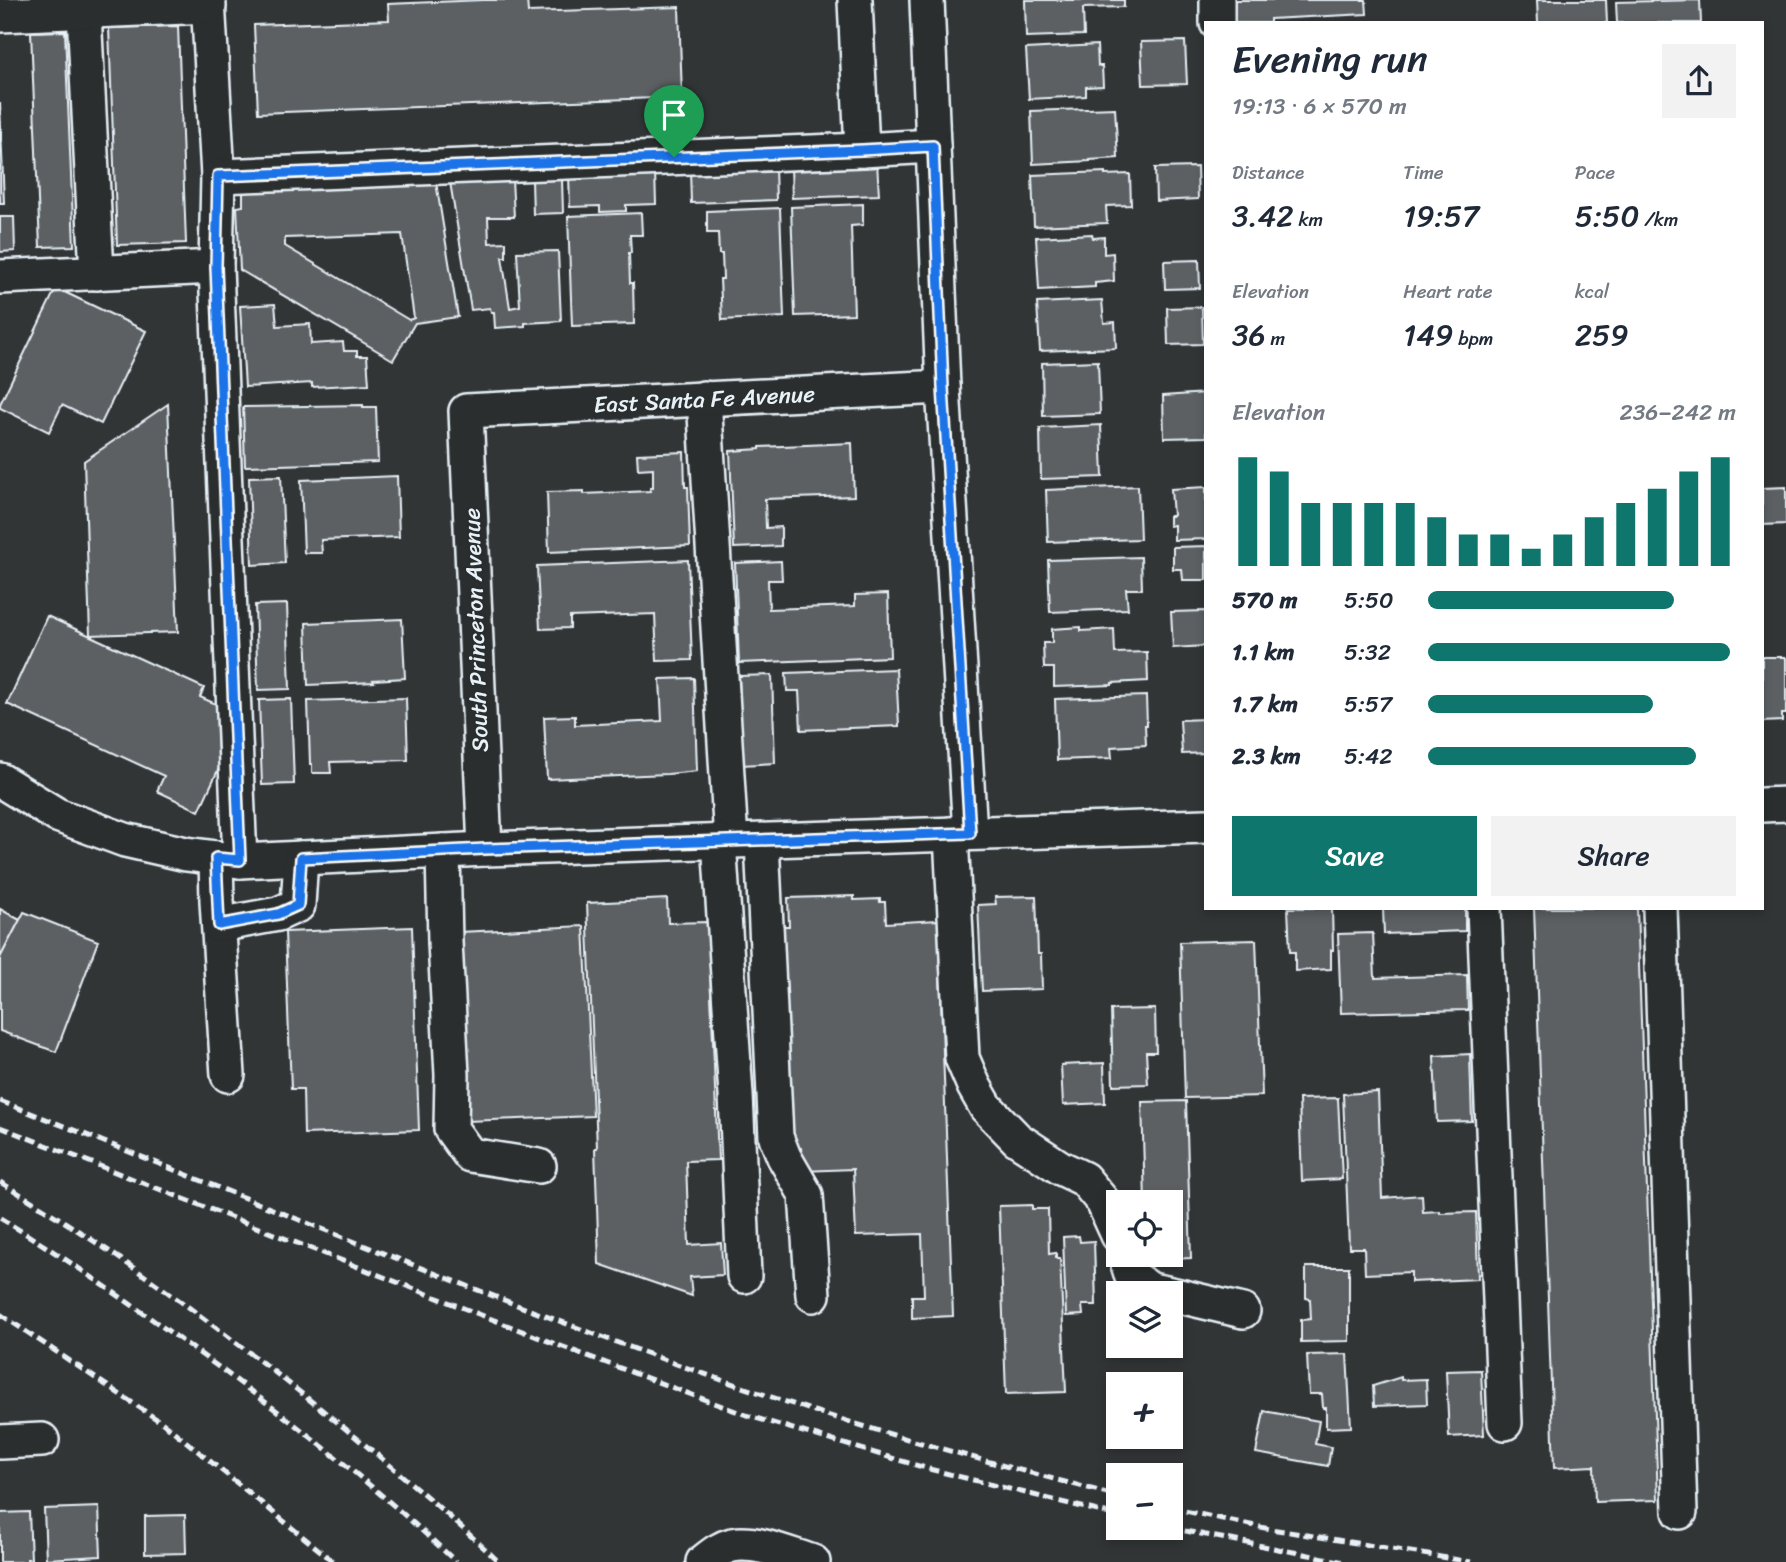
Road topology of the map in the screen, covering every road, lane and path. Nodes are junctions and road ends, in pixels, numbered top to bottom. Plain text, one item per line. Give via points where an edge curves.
1 (855, 0) edge
2 (927, 0) edge
3 (1217, 0) edge
4 (209, 3) edge
5 (84, 12) junction
6 (0, 16) edge
7 (1217, 21) edge
8 (933, 146) junction
9 (862, 150) junction
10 (218, 176) junction
11 (216, 267) junction
12 (97, 273) junction
13 (0, 277) edge
14 (943, 387) junction
15 (704, 398) junction
16 (466, 411) joint
17 (0, 780) edge
18 (1786, 804) edge
19 (1764, 805) edge
20 (1204, 826) edge
21 (960, 834) junction
22 (737, 841) junction
23 (485, 849) junction
24 (443, 851) junction
25 (301, 858) junction
26 (228, 859) junction
27 (1484, 910) edge
28 (1660, 910) edge
29 (219, 925) junction
30 (228, 1075) dead end
31 (540, 1166) dead end
32 (1106, 1209) edge
33 (1129, 1267) edge
34 (744, 1276) dead end
35 (1138, 1281) edge
36 (813, 1295) dead end
37 (1183, 1297) edge
38 (1243, 1311) dead end
39 (1506, 1423) dead end
40 (42, 1440) dead end
41 (0, 1442) edge
42 (1680, 1511) dead end
43 (703, 1562) edge
44 (813, 1562) edge

1 - 9 street
2 - 8 street
3 - 7 street
4 - 5 street
4 - 10 street
5 - 6 street
5 - 12 street
8 - 9 street
8 - 14 street
9 - 10 street
10 - 11 street
11 - 12 street
11 - 26 street
12 - 13 street
14 - 15 street, East Santa Fe Avenue
14 - 21 street
15 - 16 street, East Santa Fe Avenue
15 - 22 street
16 - 23 street, South Princeton Avenue
17 - 26 street via 57,815 125,840
18 - 19 street
20 - 21 street
21 - 22 street
21 - 32 street via 962,1058 986,1107 1017,1139 1084,1179
22 - 23 street
22 - 34 street via 736,1082
22 - 36 street via 776,1138 806,1195
23 - 24 street
24 - 25 street
24 - 31 street via 451,1129 470,1155
25 - 26 street
25 - 29 street via 298,905 278,914
26 - 29 street
27 - 39 street
28 - 42 street
29 - 30 street
33 - 35 street
37 - 38 street
40 - 41 street
43 - 44 street via 733,1545 754,1544

